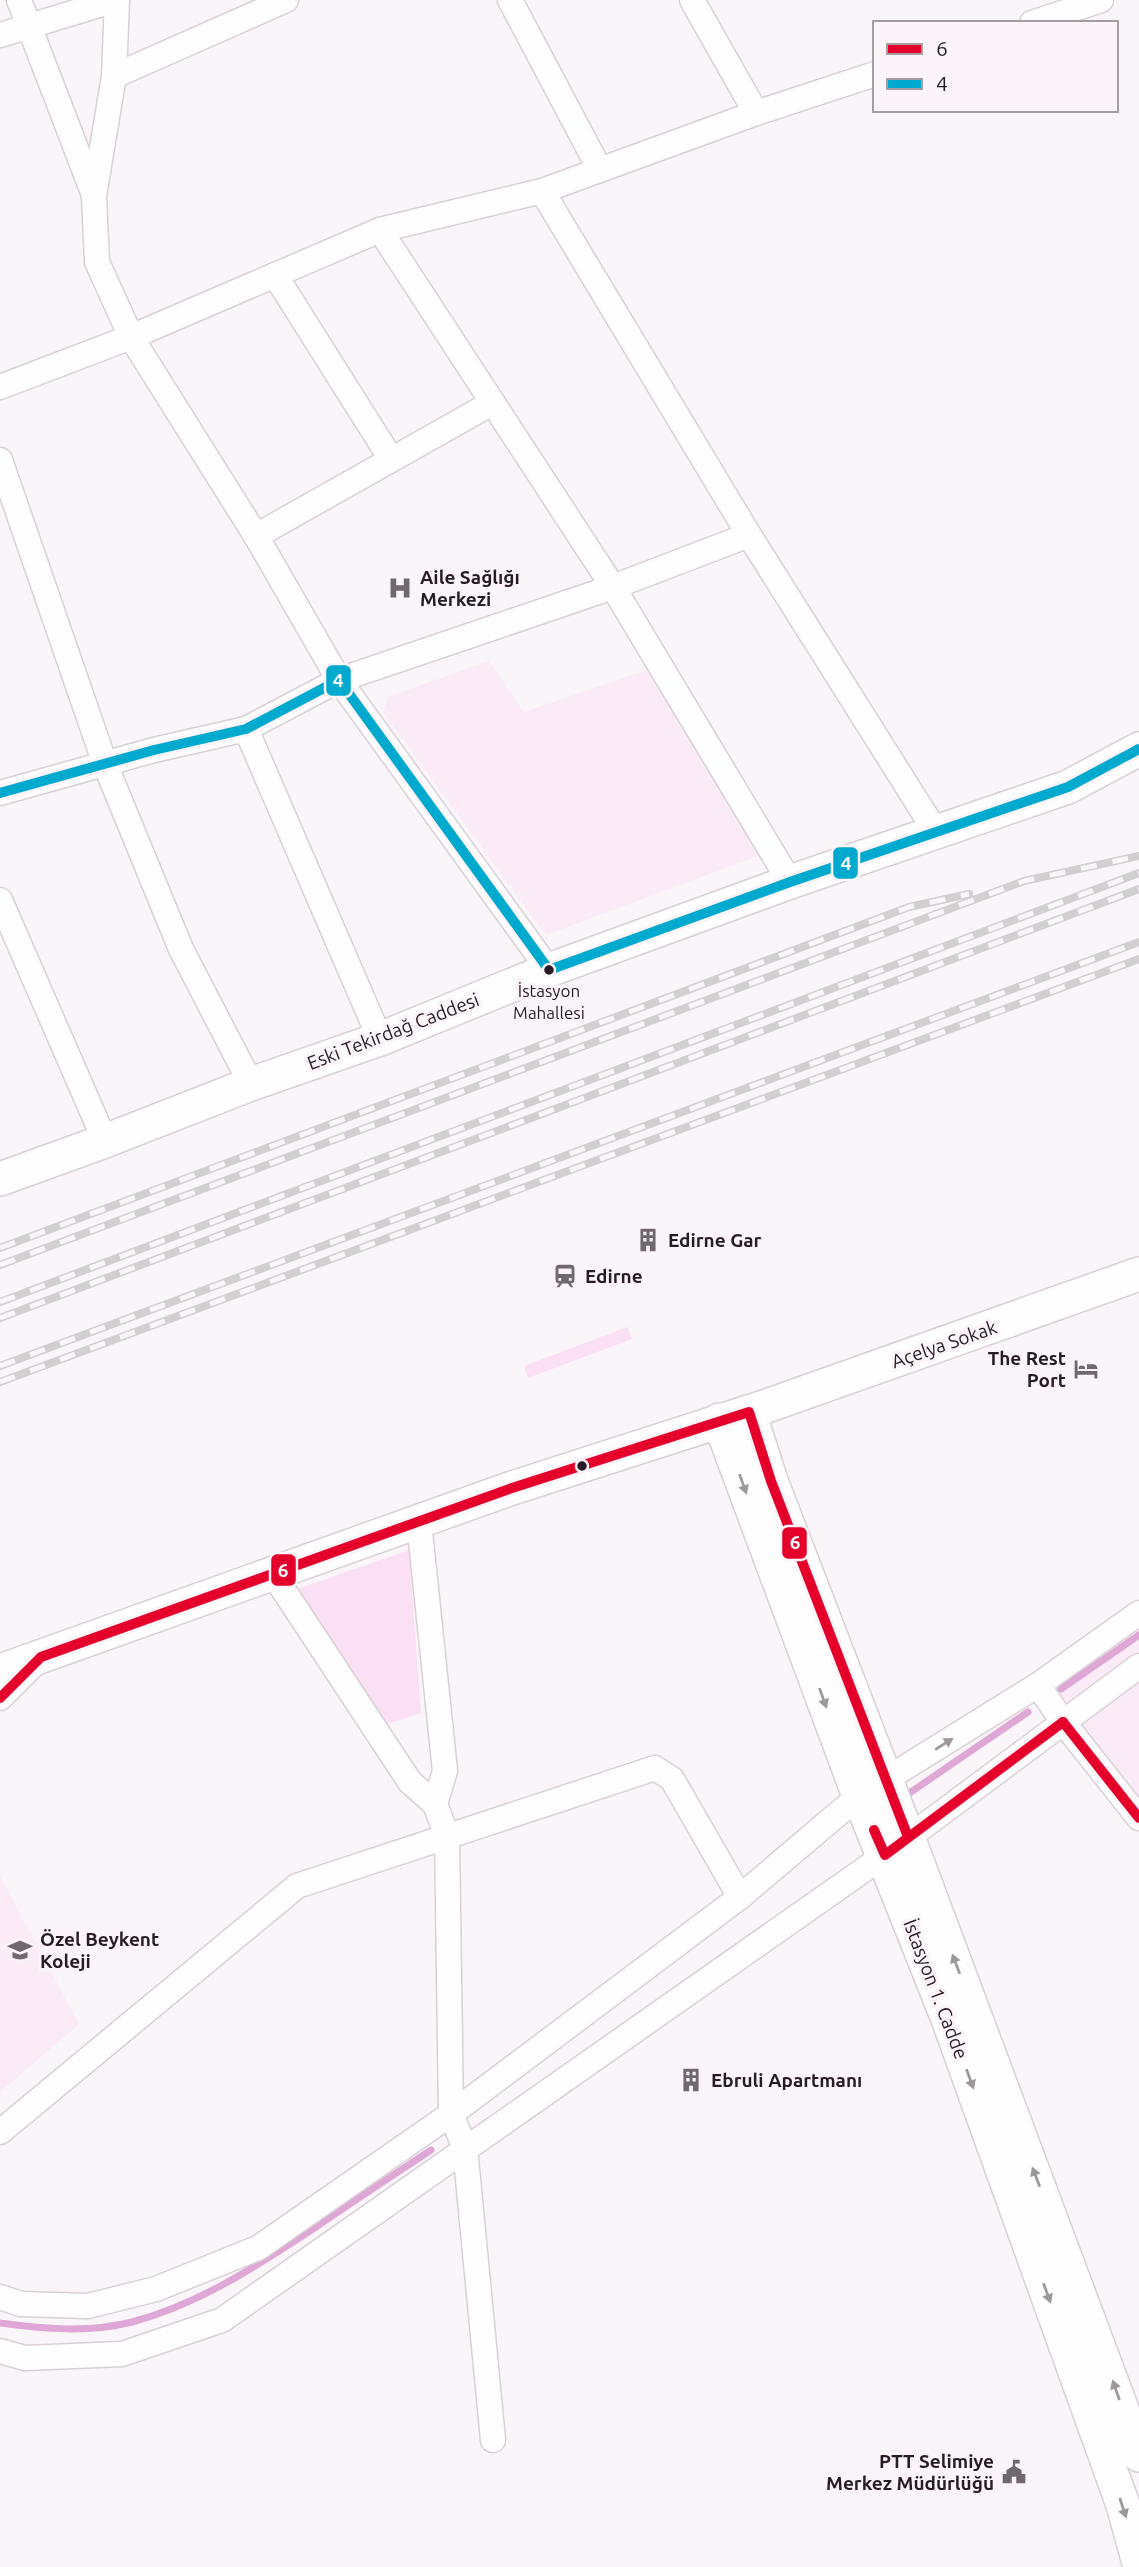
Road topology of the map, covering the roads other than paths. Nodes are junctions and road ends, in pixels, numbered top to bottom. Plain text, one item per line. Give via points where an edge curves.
1 (19, 0) edge
2 (116, 0) edge
3 (286, 0) edge
4 (510, 0) edge
5 (692, 0) edge
6 (1101, 0) edge
7 (1038, 21) edge
8 (28, 25) junction
9 (0, 35) edge
10 (873, 75) edge
11 (114, 76) junction
12 (756, 113) junction
13 (600, 170) junction
14 (542, 191) junction
15 (94, 196) junction
16 (380, 230) junction
17 (275, 275) junction
18 (131, 337) junction
19 (0, 387) edge
20 (492, 403) junction
21 (0, 460) edge
22 (391, 460) junction
23 (749, 535) junction
24 (256, 536) junction
25 (613, 587) junction
26 (339, 680) junction
27 (246, 729) junction
28 (1139, 749) edge
29 (105, 764) junction
30 (0, 793) edge
31 (936, 832) junction
32 (790, 882) junction
33 (0, 900) edge
34 (549, 970) junction
35 (380, 1039) junction
36 (251, 1084) junction
37 (105, 1142) junction
38 (0, 1179) edge
39 (1139, 1275) edge
40 (734, 1416) junction
41 (419, 1522) junction
42 (273, 1574) junction
43 (1139, 1613) edge
44 (41, 1657) junction
45 (1139, 1666) edge
46 (0, 1671) edge
47 (1038, 1685) junction
48 (0, 1698) edge
49 (1063, 1722) junction
50 (873, 1788) junction
51 (435, 1804) junction
52 (1139, 1818) edge
53 (447, 1836) junction
54 (897, 1846) junction
55 (740, 1897) junction
56 (451, 2114) junction
57 (0, 2132) edge
58 (465, 2148) junction
59 (0, 2297) edge
60 (0, 2351) edge
61 (493, 2440) dead end
62 (1139, 2455) edge
63 (1139, 2563) edge

1 - 8 street
2 - 8 street
2 - 11 street
3 - 11 street
4 - 13 street
5 - 12 street
6 - 7 street
8 - 9 street
8 - 15 street
10 - 12 street
11 - 15 street
12 - 13 street
13 - 14 street
14 - 16 street
14 - 23 street
15 - 18 street via 97,262
16 - 17 street
16 - 20 street
17 - 18 street
17 - 22 street
18 - 19 street
18 - 24 street
20 - 22 street
20 - 25 street
21 - 29 street
22 - 24 street
23 - 25 street
23 - 31 street
24 - 26 street
25 - 26 street
25 - 32 street
26 - 27 street
26 - 34 street
27 - 29 street
27 - 35 street
28 - 31 main road, Eski Tekirdağ Caddesi via 1068,787
29 - 30 street
29 - 36 street via 181,949
31 - 32 main road, Eski Tekirdağ Caddesi
32 - 34 main road, Eski Tekirdağ Caddesi
33 - 37 street
34 - 35 main road, Eski Tekirdağ Caddesi
35 - 36 main road, Eski Tekirdağ Caddesi
36 - 37 main road, Eski Tekirdağ Caddesi
37 - 38 main road, Eski Tekirdağ Caddesi
39 - 40 main road, Açelya Sokak
40 - 41 main road, Açelya Sokak
40 - 50 main road, İstasyon 1. Cadde via 771,1482
41 - 42 main road, Açelya Sokak
41 - 51 street via 445,1772
42 - 44 main road, Açelya Sokak
42 - 51 street via 410,1782
43 - 47 street
44 - 46 main road, Açelya Sokak
44 - 48 street
45 - 49 street
47 - 49 street
50 -> 47 street
49 - 52 street
49 - 54 street
50 - 54 main road, İstasyon 1. Cadde
50 - 55 street
51 - 53 street
53 - 55 street via 655,1768 672,1779
53 - 56 street
53 - 57 street via 297,1886
54 - 58 street
62 -> 54 main road, İstasyon 1. Cadde
54 -> 63 main road, İstasyon 1. Cadde via 981,2111 1118,2491
55 - 56 street
56 - 58 street
56 - 59 street via 258,2248 156,2289 88,2306 21,2304
58 - 60 street via 222,2320 122,2354 25,2358
58 - 61 street

